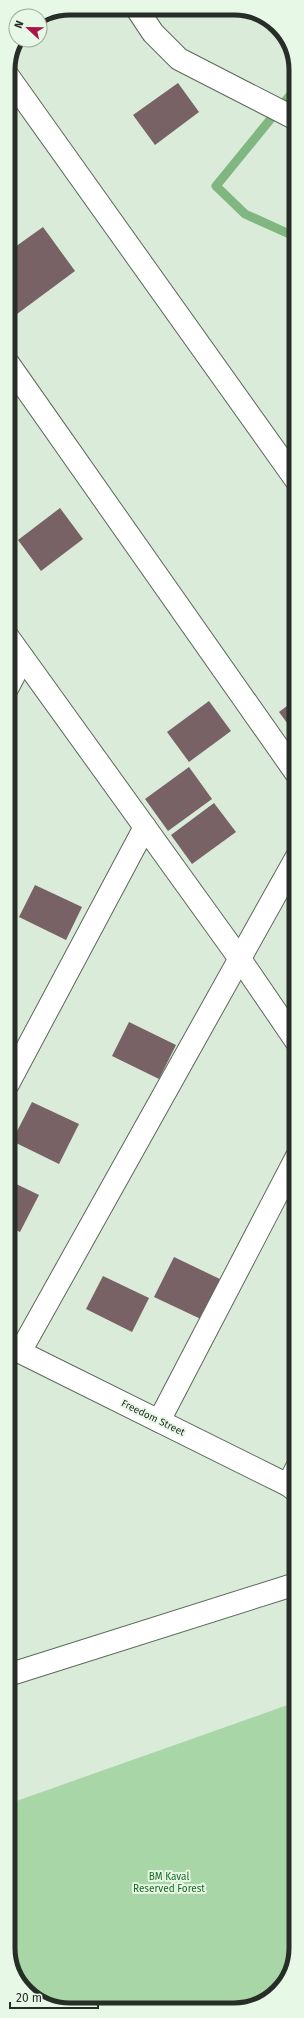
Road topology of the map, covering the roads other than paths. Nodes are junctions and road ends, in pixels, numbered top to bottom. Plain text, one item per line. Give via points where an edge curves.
1 (141, 15) edge
2 (15, 86) edge
3 (289, 115) edge
4 (15, 373) edge
5 (289, 470) edge
6 (15, 647) edge
7 (23, 658) junction
8 (15, 673) edge
9 (289, 763) edge
10 (145, 827) junction
11 (289, 871) edge
12 (240, 959) junction
13 (289, 1031) edge
14 (15, 1071) edge
15 (289, 1171) edge
16 (15, 1347) edge
17 (15, 1349) edge
18 (158, 1420) junction
19 (289, 1480) edge
20 (289, 1586) edge
21 (15, 1668) edge

1 - 3 street via 153,33 179,59
2 - 5 street
4 - 9 street
6 - 7 street
7 - 8 street
7 - 10 street
10 - 12 street
10 - 14 street
11 - 12 street
12 - 13 street
12 - 16 street
15 - 18 street
17 - 18 street, Freedom Street
18 - 19 street, Freedom Street
20 - 21 street

